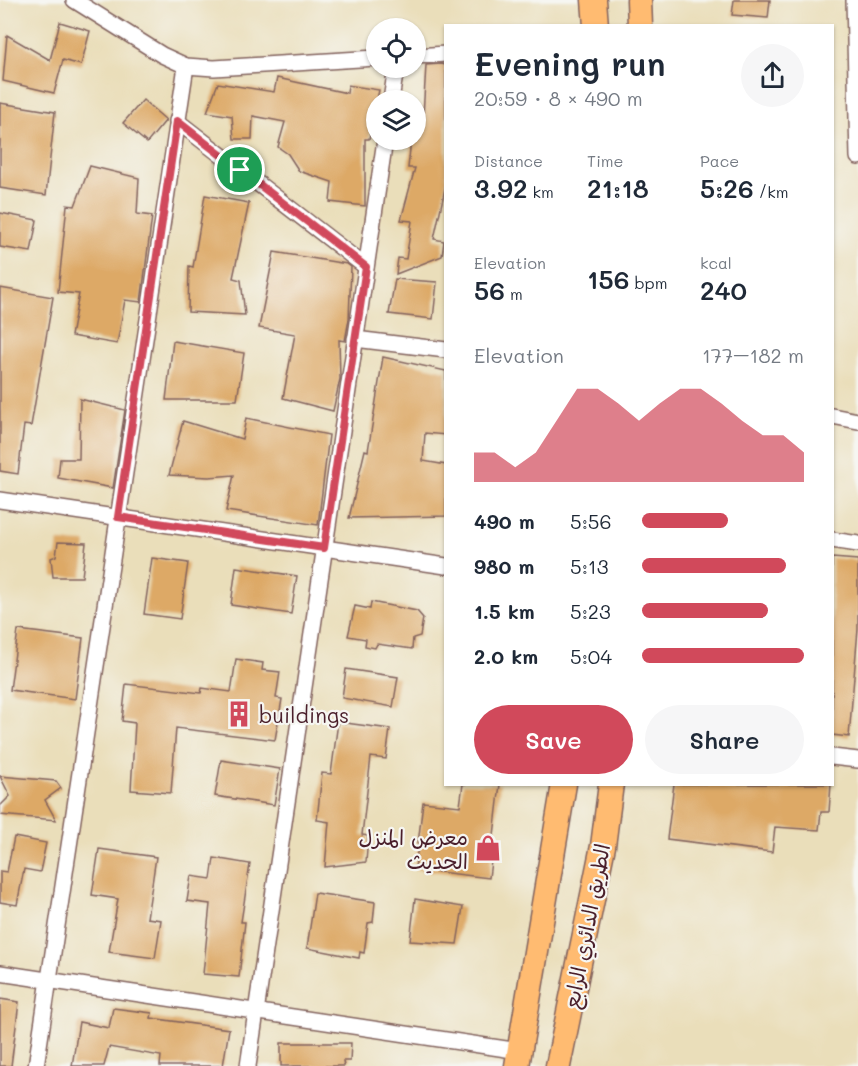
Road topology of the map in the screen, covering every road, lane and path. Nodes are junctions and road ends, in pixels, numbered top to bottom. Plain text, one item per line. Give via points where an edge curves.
1 (74, 0) edge
2 (594, 0) edge
3 (639, 0) edge
4 (854, 0) edge
5 (596, 24) edge
6 (640, 24) edge
7 (444, 54) edge
8 (426, 55) edge
9 (366, 59) edge
10 (186, 66) junction
11 (177, 121) junction
12 (384, 150) edge
13 (858, 157) edge
14 (366, 267) junction
15 (355, 339) junction
16 (444, 350) edge
17 (834, 416) edge
18 (858, 421) edge
19 (0, 500) edge
20 (118, 517) junction
21 (834, 540) edge
22 (858, 544) edge
23 (324, 548) junction
24 (444, 566) edge
25 (834, 757) edge
26 (858, 760) edge
27 (564, 786) edge
28 (611, 786) edge
29 (0, 973) edge
30 (49, 980) junction
31 (256, 1011) junction
32 (518, 1059) edge
33 (36, 1066) edge
34 (248, 1066) edge
35 (558, 1066) edge

1 - 10 street
2 - 5 main road
3 - 6 main road
4 - 13 street
7 - 8 street
9 - 10 street via 214,68
10 - 11 street
11 - 14 street
11 - 20 street
12 - 14 street
14 - 15 street
15 - 16 street
15 - 23 street
17 - 18 street
19 - 20 street
20 - 23 street
20 - 30 street
21 - 22 street
23 - 24 street
23 - 31 street
25 - 26 street
27 - 32 main road, الطريق الدائري الرابع
28 - 35 main road, الطريق الدائري الرابع via 603,846
29 - 30 street
30 - 31 street
30 - 33 street
31 - 32 street
31 - 34 street

